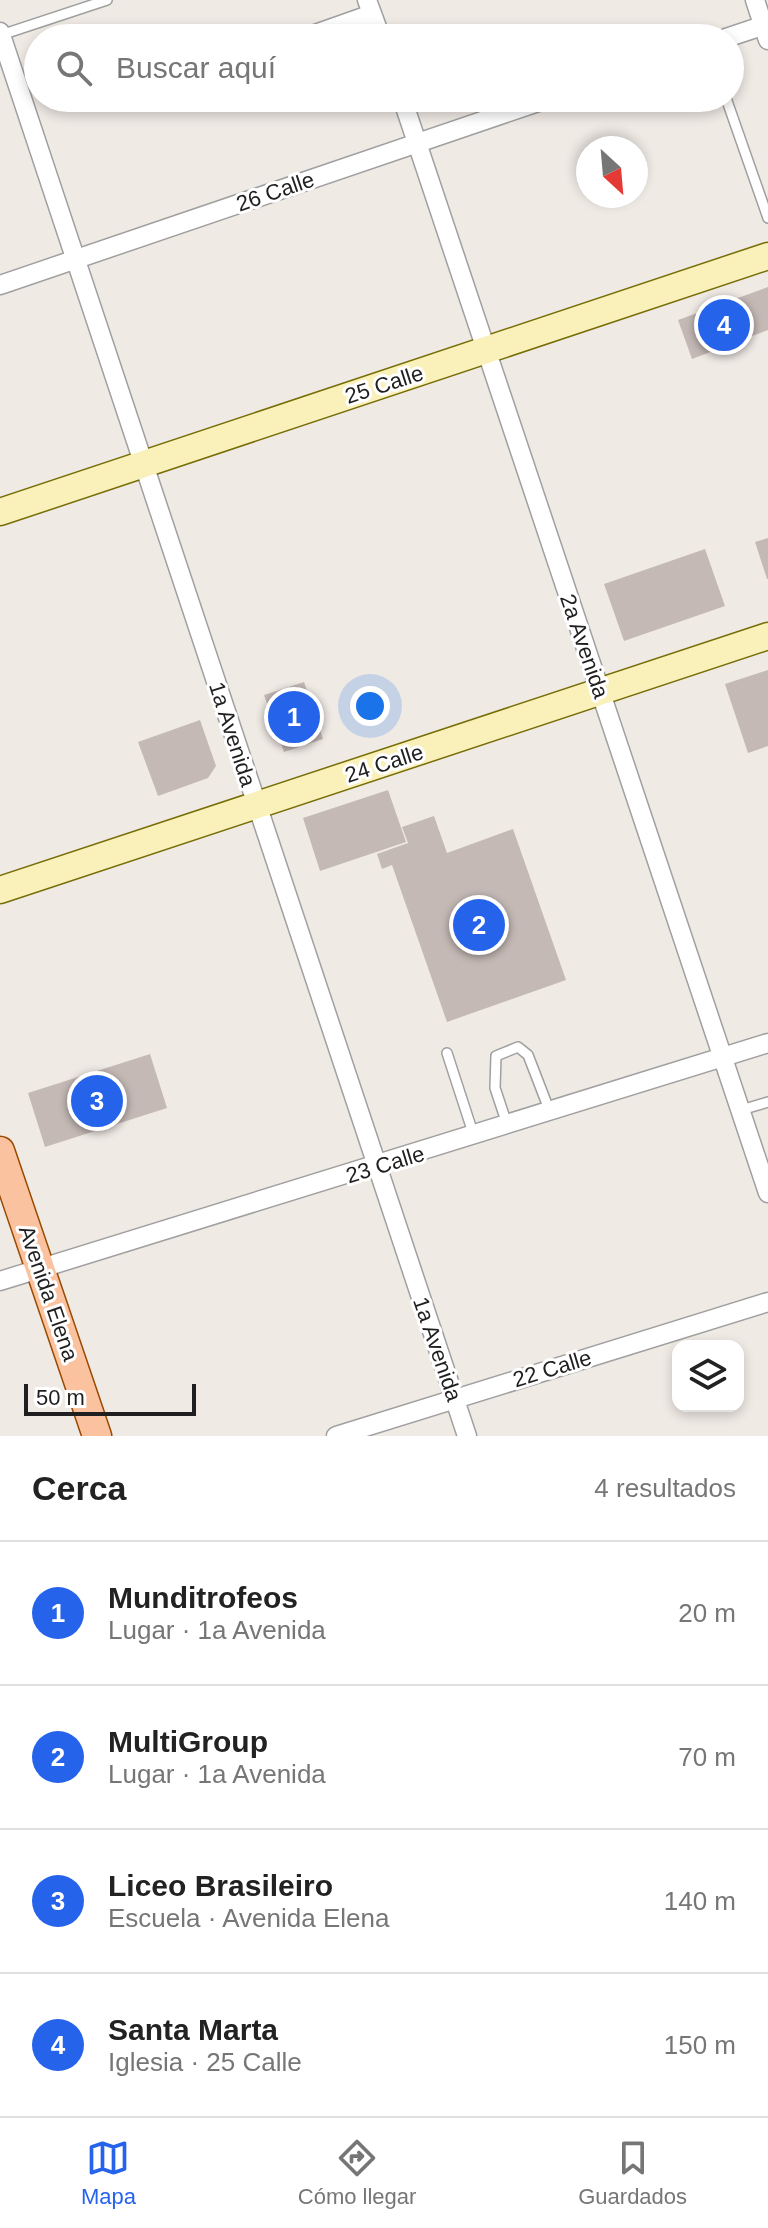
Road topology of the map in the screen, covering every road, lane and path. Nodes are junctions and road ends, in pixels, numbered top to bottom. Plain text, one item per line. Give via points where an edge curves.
1 (107, 0) edge
2 (755, 0) edge
3 (370, 7) edge
4 (31, 24) edge
5 (334, 24) edge
6 (24, 26) edge
7 (766, 30) edge
8 (0, 34) edge
9 (744, 34) edge
10 (24, 106) edge
11 (26, 112) edge
12 (407, 112) edge
13 (509, 112) edge
14 (731, 112) edge
15 (418, 143) junction
16 (768, 218) edge
17 (768, 256) edge
18 (75, 259) junction
19 (0, 285) edge
20 (485, 350) junction
21 (145, 464) junction
22 (0, 512) edge
23 (768, 636) edge
24 (600, 692) junction
25 (256, 805) junction
26 (0, 890) edge
27 (768, 1043) edge
28 (447, 1053) dead end
29 (723, 1058) junction
30 (768, 1102) edge
31 (741, 1110) junction
32 (550, 1112) junction
33 (508, 1125) junction
34 (474, 1136) junction
35 (0, 1151) edge
36 (377, 1167) junction
37 (768, 1193) edge
38 (42, 1268) junction
39 (0, 1281) edge
40 (768, 1302) edge
41 (455, 1398) junction
42 (97, 1436) edge
43 (336, 1436) edge
44 (467, 1436) edge

1 - 4 lane
2 - 7 street
3 - 5 street
6 - 8 lane
7 - 9 street
8 - 10 street, 1a Avenida
11 - 18 street, 1a Avenida
12 - 15 street, 2a Avenida
13 - 15 street, 26 Calle
14 - 16 lane
15 - 18 street, 26 Calle
15 - 20 street, 2a Avenida
17 - 20 main road, 25 Calle
18 - 19 street, 26 Calle
18 - 21 street, 1a Avenida
20 - 21 main road, 25 Calle
20 - 24 street, 2a Avenida
21 - 22 main road, 25 Calle
21 - 25 street, 1a Avenida
23 - 24 main road, 24 Calle
24 - 25 main road, 24 Calle
24 - 29 street, 2a Avenida
25 - 26 main road, 24 Calle
25 - 36 street, 1a Avenida
27 - 29 street, 23 Calle
28 - 34 lane
29 - 31 street, 2a Avenida
29 - 32 street, 23 Calle
30 - 31 lane
31 - 37 street, 2a Avenida
32 - 33 street, 23 Calle
32 - 33 lane via 528,1055 518,1047 507,1050 496,1056 494,1077
33 - 34 street, 23 Calle
34 - 36 street, 23 Calle
35 - 38 main road, Avenida Elena
36 - 38 street, 23 Calle
36 - 41 street, 1a Avenida
38 - 39 street, 23 Calle
38 - 42 main road, Avenida Elena
40 - 41 street, 22 Calle
41 - 43 street, 22 Calle
41 - 44 street, 1a Avenida

